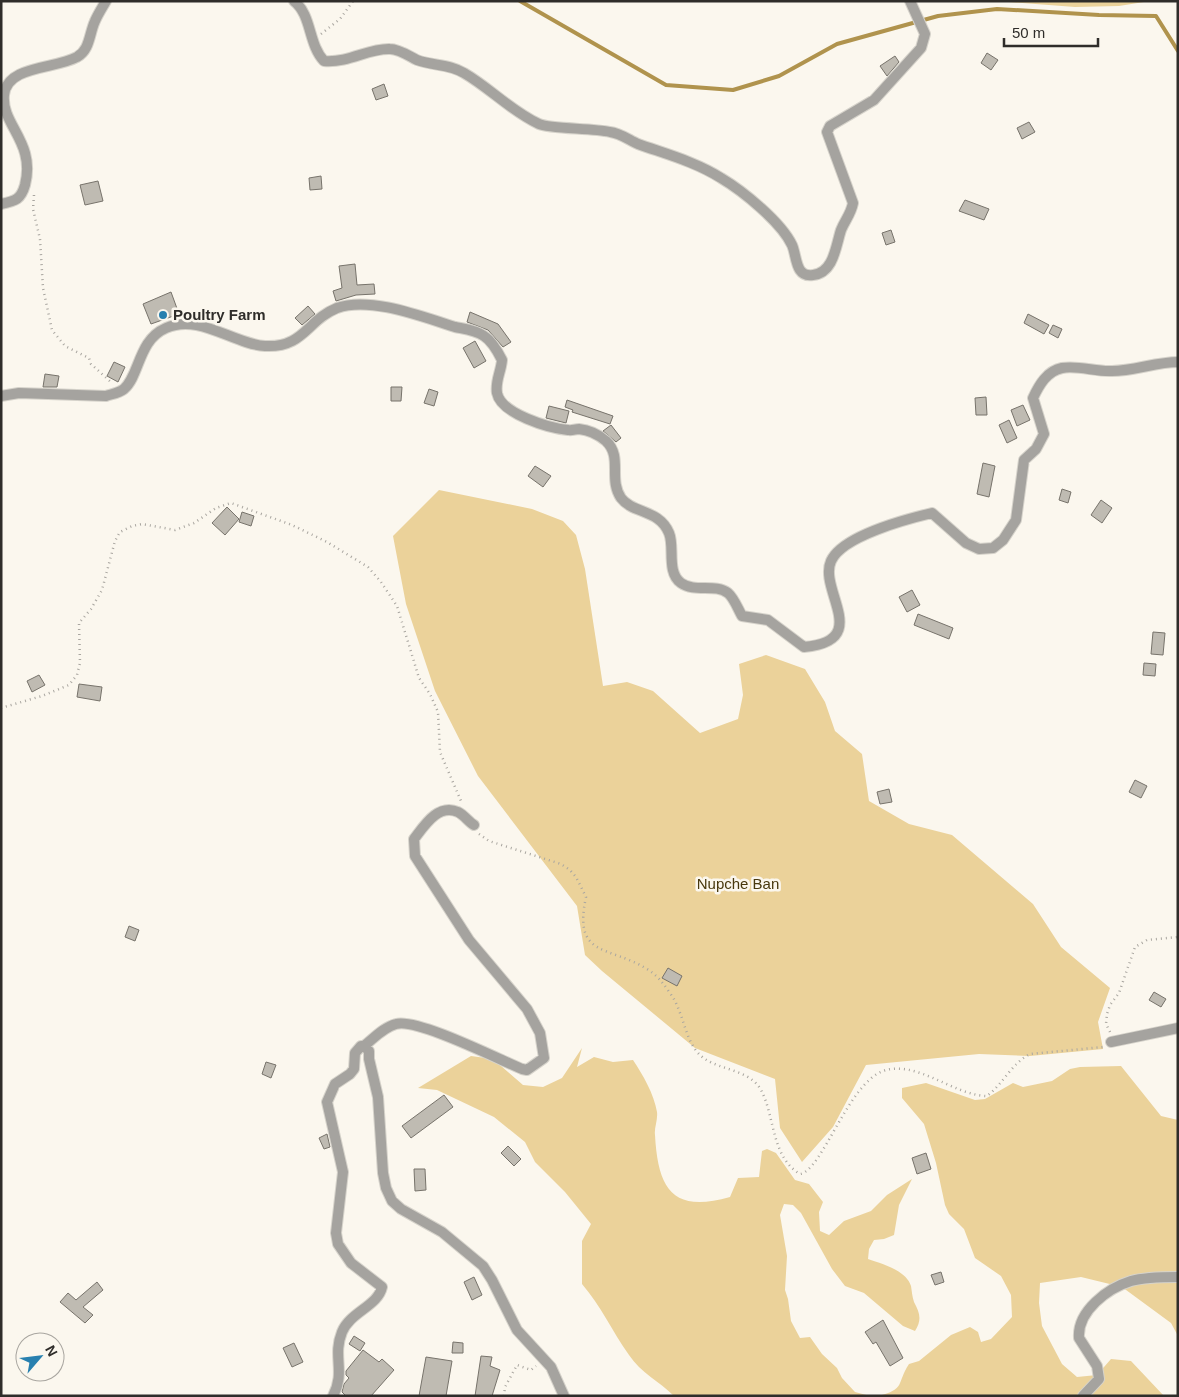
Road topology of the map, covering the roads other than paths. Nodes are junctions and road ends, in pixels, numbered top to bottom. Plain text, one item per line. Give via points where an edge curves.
1 (106, 1) edge
2 (294, 1) edge
3 (910, 1) edge
4 (1, 204) edge
5 (1178, 362) edge
6 (1, 396) edge
7 (474, 826) road end
8 (1178, 1028) edge
9 (1111, 1042) road end
10 (364, 1046) junction
11 (1178, 1277) edge
12 (333, 1396) edge
13 (564, 1396) edge
14 (1083, 1396) edge

1 - 4 street via 94,22 85,52 56,65 35,68 7,82 4,106 22,142 27,175 22,196 16,201
2 - 3 street via 305,16 315,52 324,62 344,61 391,48 418,60 450,66 465,73 541,125 613,132 720,177 780,228 792,245 798,267 803,274 812,276 823,272 829,264 853,203 827,132 830,126 874,100 921,48 925,34
5 - 6 street via 1113,371 1061,368 1049,374 1033,398 1044,434 1036,449 1024,460 1016,520 1003,540 993,548 979,549 957,537 932,513 890,524 851,543 837,553 829,574 839,629 833,639 819,646 804,647 768,620 742,616 729,594 681,583 675,576 670,534 664,524 622,498 614,483 616,458 612,449 595,433 555,427 502,405 497,394 502,360 485,336 474,331 407,312 353,304 329,313 298,339 284,344 248,344 204,326 181,324 166,328 153,337 125,389 106,396 19,393
7 - 10 street via 458,812 444,811 434,815 414,839 415,856 469,940 527,1008 540,1033 544,1058 527,1070 522,1069 410,1023 396,1024
8 - 9 street
10 - 12 street via 355,1053 354,1069 335,1084 327,1102 343,1172 336,1233 338,1244 351,1263 382,1286 378,1297 349,1320 342,1332 337,1351 341,1377
10 - 13 street via 369,1051 376,1087 383,1173 392,1201 442,1232 483,1266 517,1330 552,1367
11 - 14 street via 1129,1282 1108,1293 1087,1312 1078,1338 1097,1366 1099,1379

